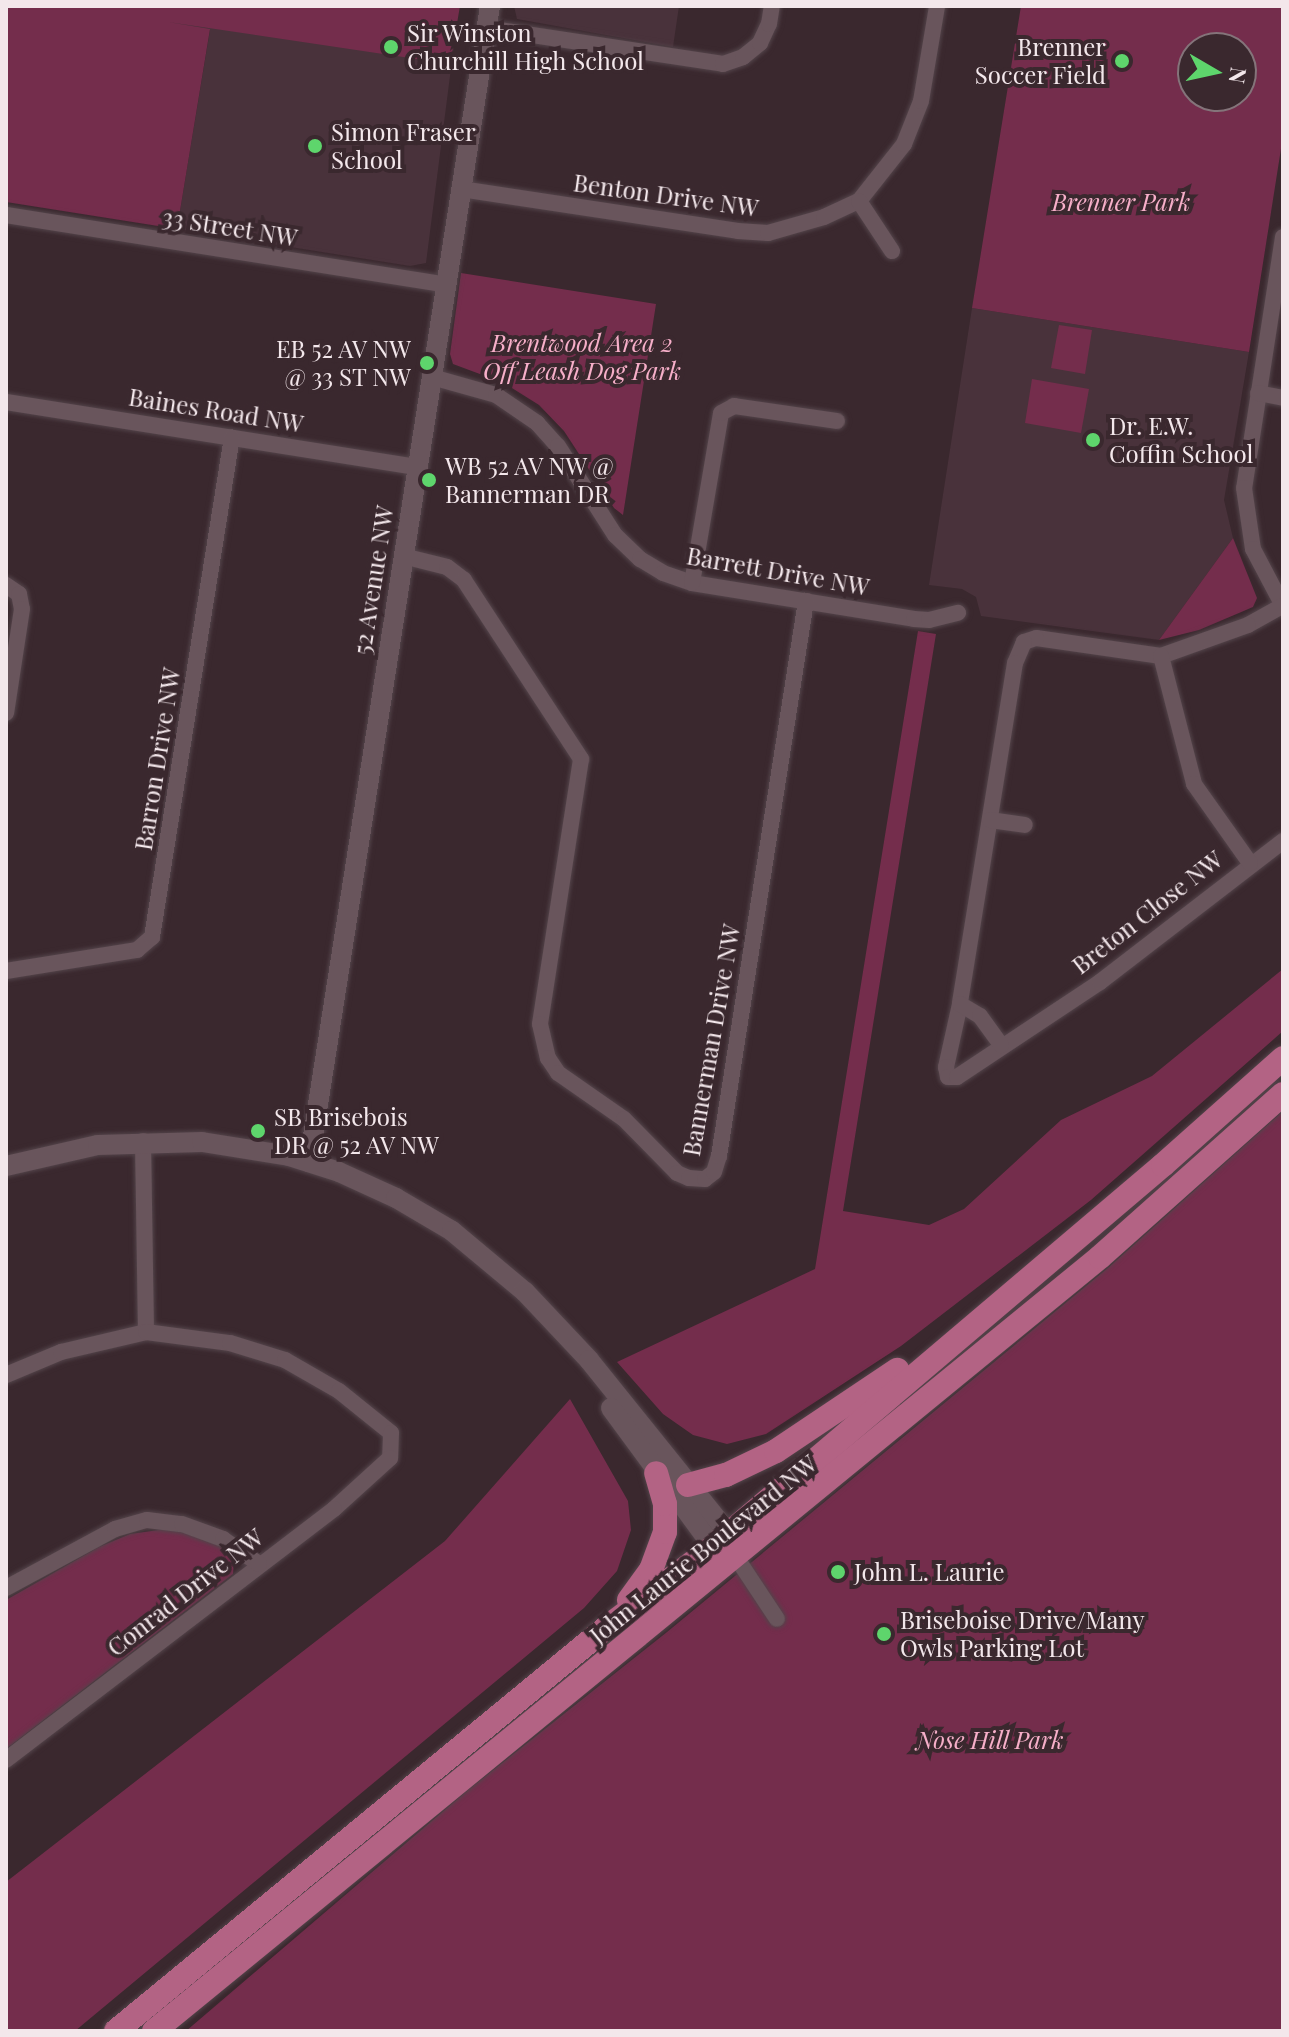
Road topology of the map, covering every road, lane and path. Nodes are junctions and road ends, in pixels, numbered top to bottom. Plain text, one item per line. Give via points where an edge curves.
1 (490, 6) edge
2 (772, 6) edge
3 (937, 6) edge
4 (486, 28) junction
5 (461, 189) junction
6 (859, 201) junction
7 (6, 215) edge
8 (1283, 237) edge
9 (892, 251) dead end
10 (447, 285) junction
11 (432, 377) junction
12 (1258, 393) junction
13 (1283, 398) edge
14 (6, 402) edge
15 (837, 421) dead end
16 (232, 437) junction
17 (418, 467) junction
18 (403, 556) junction
19 (692, 583) junction
20 (6, 585) edge
21 (806, 601) junction
22 (1283, 606) edge
23 (958, 613) dead end
24 (1161, 656) junction
25 (6, 713) edge
26 (990, 820) junction
27 (1025, 825) dead end
28 (1283, 841) edge
29 (1250, 863) junction
30 (6, 971) edge
31 (960, 1004) junction
32 (1001, 1045) junction
33 (1283, 1058) edge
34 (1283, 1094) edge
35 (143, 1141) junction
36 (309, 1162) junction
37 (6, 1166) edge
38 (983, 1315) junction
39 (146, 1332) junction
40 (568, 1341) junction
41 (6, 1375) edge
42 (656, 1473) junction
43 (688, 1485) junction
44 (720, 1540) junction
45 (736, 1557) junction
46 (259, 1564) junction
47 (8, 1581) edge
48 (777, 1619) dead end
49 (607, 1627) junction
50 (6, 1760) edge
51 (116, 2031) edge
52 (154, 2031) edge

1 - 4 street, 52 Avenue NW
2 - 4 street via 760,43 723,64
3 - 6 street, Benton Drive NW via 916,118 894,160
4 - 5 street, 52 Avenue NW
5 - 6 street, Benton Drive NW via 768,233 798,227
5 - 10 street, 52 Avenue NW
6 - 9 street
7 - 10 street, 33 Street NW
8 - 12 street
10 - 11 street, 52 Avenue NW
11 - 17 street, 52 Avenue NW
11 - 19 street, Barrett Drive NW via 488,392 526,414 558,446 624,545 663,573
12 - 13 street
12 - 22 street via 1244,501 1253,549
14 - 16 street, Baines Road NW
15 - 19 street via 734,406 721,413
16 - 17 street, Baines Road NW
16 - 30 street, Barron Drive NW via 152,937 137,950
17 - 18 street, 52 Avenue NW
18 - 21 street, Bannerman Drive NW via 447,567 464,580 581,759 540,1024 548,1058 558,1073 624,1119 677,1173 689,1178 705,1179 714,1172 719,1156
18 - 36 street, 52 Avenue NW
19 - 21 street, Barrett Drive NW
20 - 25 street via 19,594 22,609
21 - 23 street, Barrett Drive NW via 929,620
22 - 24 street, Breton Close NW via 1248,625
24 - 26 street, Breton Close NW via 1036,638 1024,642 1015,663
24 - 29 street, Breton Close NW via 1194,784
26 - 27 street
26 - 31 street, Breton Close NW
28 - 29 street
29 - 32 street, Breton Close NW via 1100,982
31 - 32 street via 980,1016
31 - 32 street, Breton Close NW via 948,1077 957,1077
33 - 38 main road, John Laurie Boulevard NW
34 - 45 main road, John Laurie Boulevard NW via 1100,1257
35 - 36 street via 231,1145
35 - 37 street
35 - 39 street
36 - 40 street via 396,1198 452,1231 525,1292
38 - 43 main road via 776,1451 726,1475
38 - 44 main road, John Laurie Boulevard NW
39 - 41 street via 61,1352
39 - 46 street, Conrad Drive NW via 230,1343 285,1360 339,1391 391,1433 390,1458 334,1509
40 - 42 street via 578,1365
40 - 43 street
42 - 44 street
42 - 49 main road via 665,1504 665,1532 651,1570
43 - 44 street
44 - 45 street
44 - 49 main road, John Laurie Boulevard NW
45 - 48 street
45 - 52 main road, John Laurie Boulevard NW
46 - 47 street via 223,1539 182,1524 147,1520 115,1529
46 - 50 street, Conrad Drive NW
49 - 51 main road, John Laurie Boulevard NW

